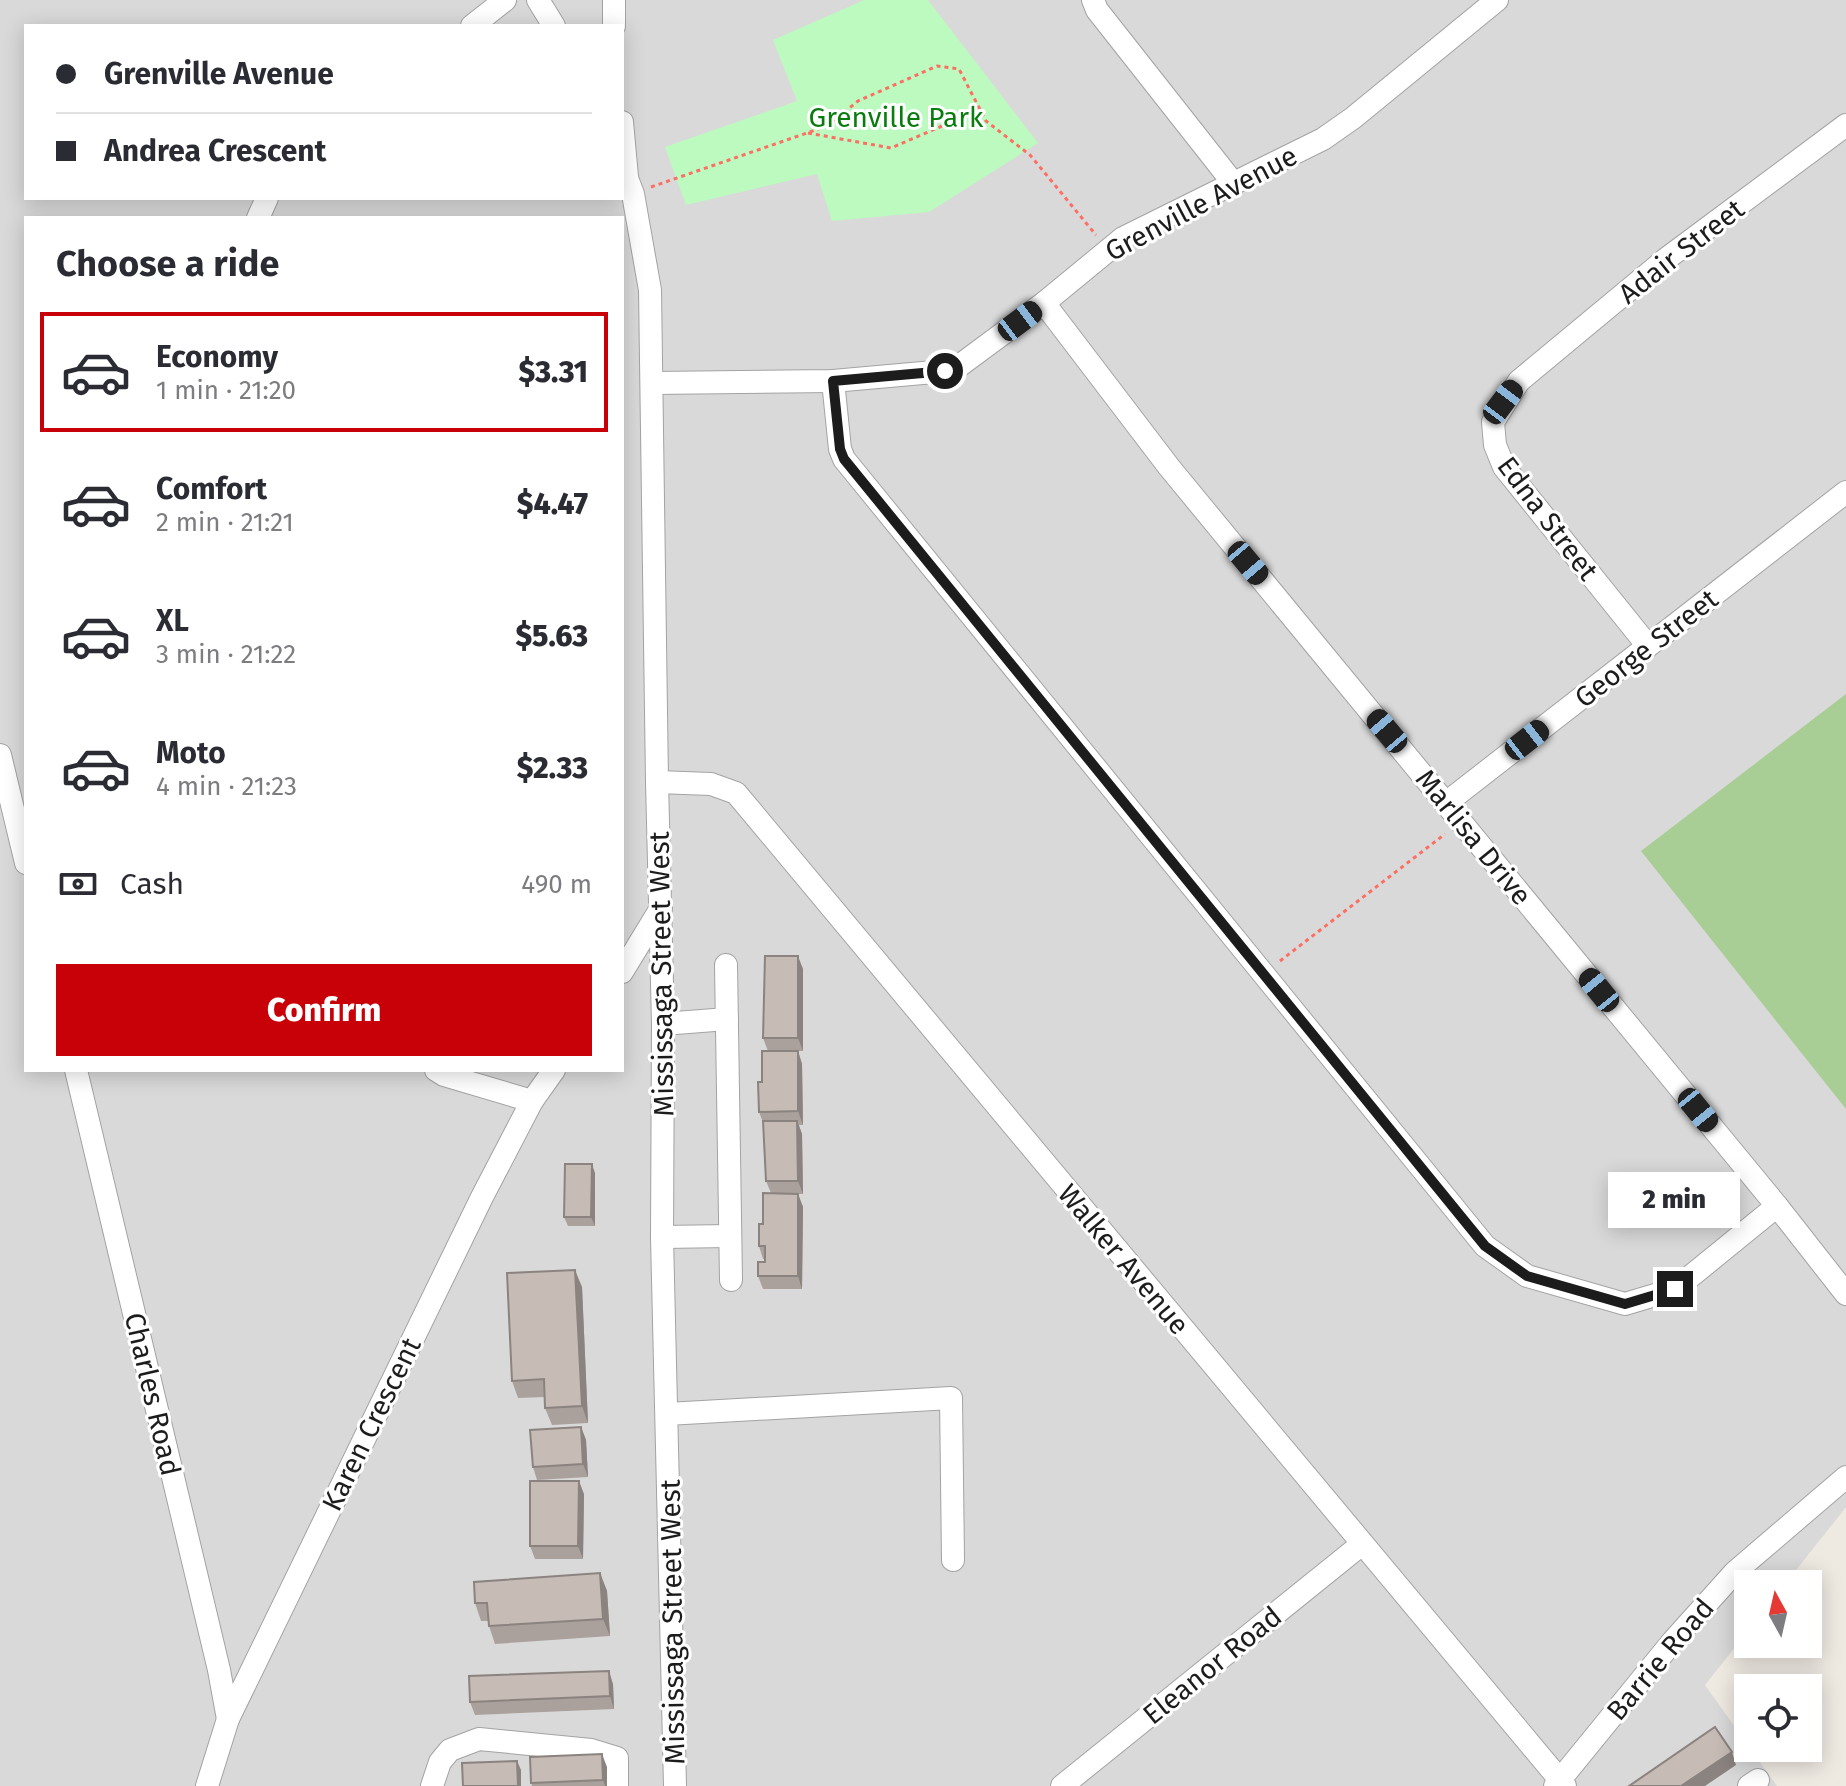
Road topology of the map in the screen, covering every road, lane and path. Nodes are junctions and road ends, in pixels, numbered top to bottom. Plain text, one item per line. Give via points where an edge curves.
1 (505, 0) edge
2 (538, 0) edge
3 (614, 0) edge
4 (1093, 0) edge
5 (1497, 0) edge
6 (475, 24) edge
7 (553, 24) edge
8 (614, 24) edge
9 (986, 121) junction
10 (1846, 125) edge
11 (805, 133) junction
12 (624, 145) edge
13 (627, 179) edge
14 (1234, 184) junction
15 (1107, 249) junction
16 (1044, 303) junction
17 (833, 381) junction
18 (1519, 381) joint
19 (653, 383) junction
20 (1846, 492) edge
21 (1648, 646) junction
22 (0, 755) edge
23 (657, 782) junction
24 (1446, 803) junction
25 (1461, 821) junction
26 (24, 855) edge
27 (661, 907) junction
28 (726, 965) dead end
29 (624, 969) edge
30 (1265, 974) junction
31 (727, 1019) junction
32 (663, 1024) junction
33 (76, 1072) edge
34 (439, 1072) edge
35 (553, 1072) edge
36 (532, 1101) junction
37 (1777, 1206) junction
38 (730, 1236) junction
39 (662, 1237) junction
40 (731, 1280) dead end
41 (1846, 1294) edge
42 (667, 1414) junction
43 (1846, 1477) edge
44 (1362, 1544) junction
45 (953, 1560) dead end
46 (228, 1719) junction
47 (1560, 1784) edge
48 (207, 1786) edge
49 (432, 1786) edge
50 (617, 1786) edge
51 (675, 1786) edge
52 (1062, 1786) edge

1 - 6 street
2 - 7 street
3 - 8 street
4 - 14 street
5 - 14 street, Grenville Avenue via 1323,139
9 - 11 path via 942,126 891,148
9 - 11 path via 959,69 937,66 858,101 827,126
9 - 15 path via 1030,155
10 - 18 street, Adair Street via 1666,259
11 - 13 path
12 - 13 street, Mississaga Street West
13 - 19 street, Mississaga Street West via 650,290
14 - 15 street, Grenville Avenue
15 - 16 street, Grenville Avenue
16 - 17 street, Grenville Avenue via 945,371
16 - 24 street, Marlisa Drive via 1169,467
17 - 19 street, Grenville Avenue
17 - 30 street via 844,459
18 - 21 street, Edna Street via 1493,422 1504,467
19 - 23 street, Mississaga Street West
20 - 21 street, George Street
21 - 24 street, George Street
22 - 26 street
23 - 27 street, Mississaga Street West
23 - 44 street, Walker Avenue via 711,784 736,793
24 - 25 street, Marlisa Drive
25 - 30 path
25 - 37 street, Marlisa Drive
27 - 29 street
27 - 32 street, Mississaga Street West
28 - 31 street
30 - 37 street via 1485,1246 1527,1276 1625,1304 1675,1289
31 - 32 street
31 - 38 street
32 - 39 street, Mississaga Street West
33 - 46 street, Charles Road
34 - 36 street
35 - 36 street, Karen Crescent
36 - 46 street, Karen Crescent
37 - 41 street, Marlisa Drive
38 - 39 street
38 - 40 street
39 - 42 street, Mississaga Street West
42 - 45 street via 951,1398
42 - 51 street, Mississaga Street West
43 - 47 street, Barrie Road via 1735,1572
44 - 47 street, Walker Avenue
44 - 52 street, Eleanor Road
46 - 48 street, Karen Crescent
49 - 50 street via 450,1750 479,1739 591,1750 617,1758

